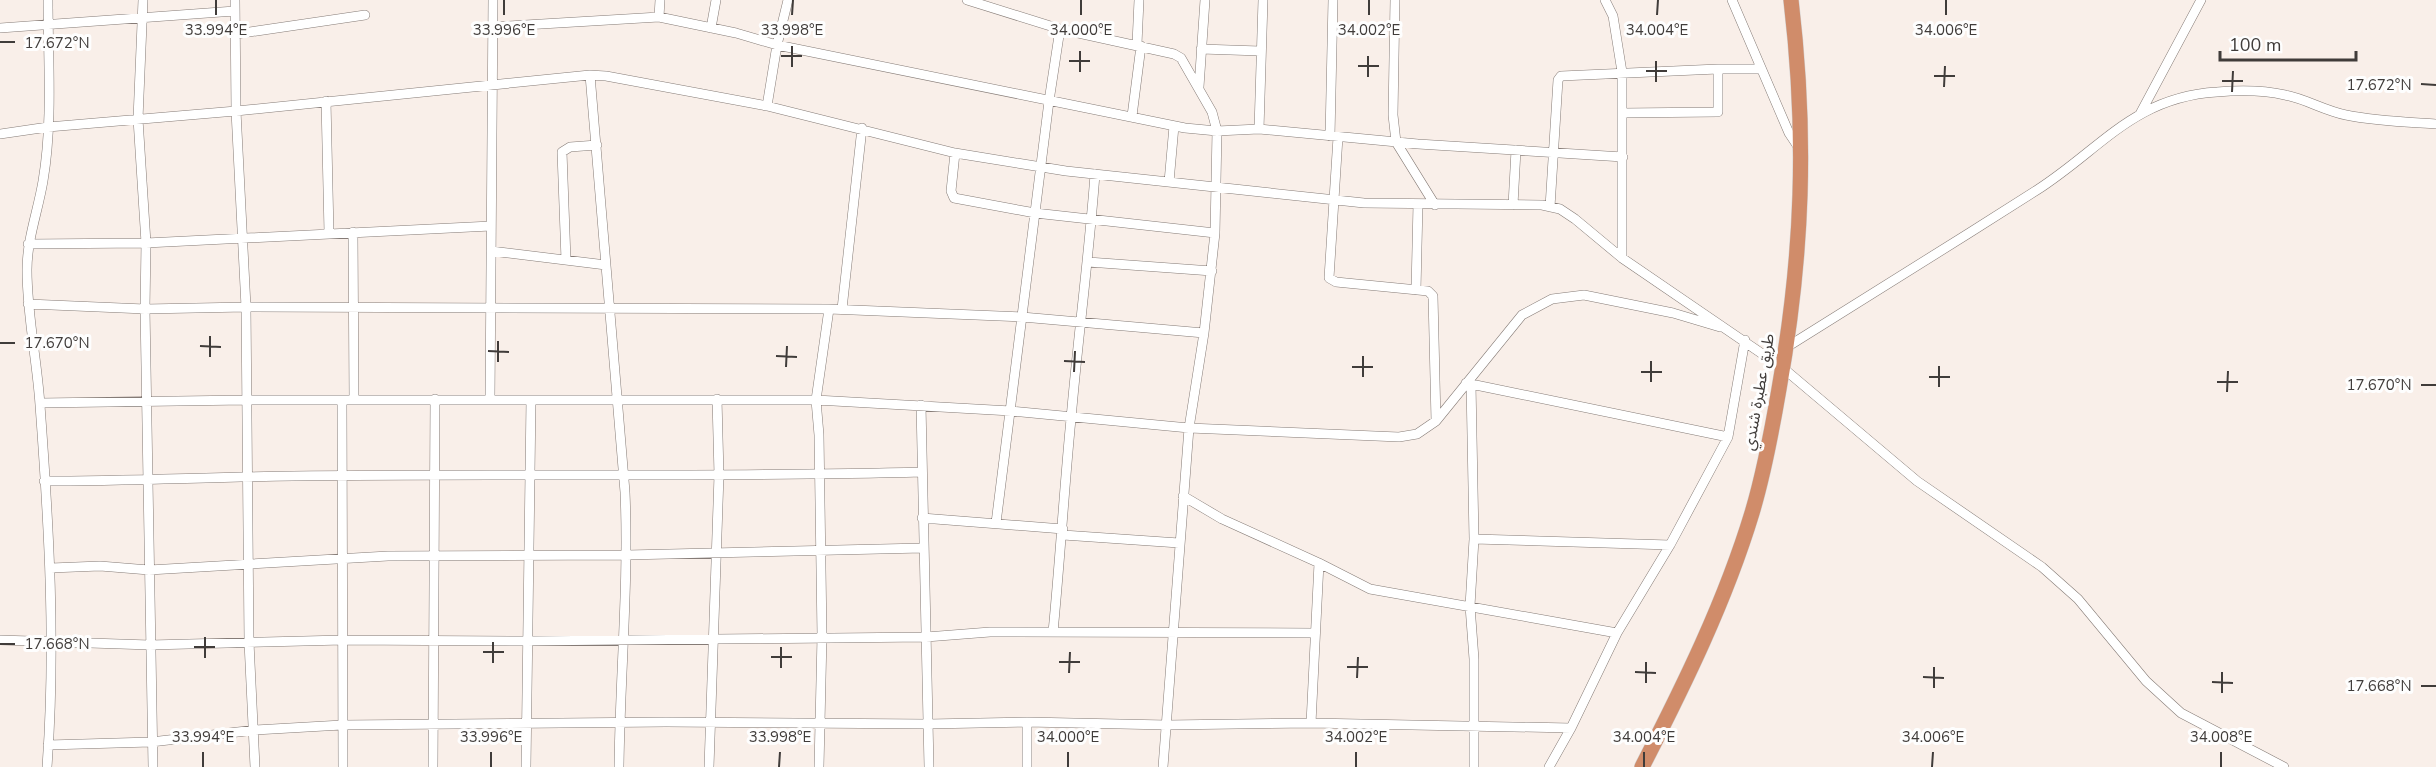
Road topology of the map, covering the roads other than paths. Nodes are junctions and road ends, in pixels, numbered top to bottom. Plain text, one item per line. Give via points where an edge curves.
1 (48, 0) edge
2 (143, 0) edge
3 (235, 0) edge
4 (493, 0) edge
5 (660, 0) edge
6 (716, 0) edge
7 (788, 0) edge
8 (967, 0) edge
9 (1139, 0) edge
10 (1205, 0) edge
11 (1263, 0) edge
12 (1333, 0) edge
13 (1395, 0) edge
14 (1605, 0) edge
15 (1732, 0) edge
16 (1791, 0) edge
17 (2201, 0) edge
18 (987, 3) edge
19 (235, 10) junction
20 (365, 15) dead end
21 (659, 17) junction
22 (143, 18) junction
23 (48, 25) junction
24 (492, 27) junction
25 (0, 28) edge
26 (711, 28) junction
27 (1060, 29) junction
28 (236, 34) junction
29 (777, 45) junction
30 (1139, 45) junction
31 (1201, 49) junction
32 (1260, 51) junction
33 (1718, 69) junction
34 (1761, 69) junction
35 (1622, 72) junction
36 (590, 75) junction
37 (491, 84) junction
38 (1199, 90) junction
39 (326, 101) junction
40 (1049, 101) junction
41 (767, 106) junction
42 (236, 111) junction
43 (1622, 113) junction
44 (2140, 114) junction
45 (1132, 116) junction
46 (138, 120) junction
47 (2436, 124) edge
48 (1174, 126) junction
49 (48, 127) junction
50 (862, 128) junction
51 (1259, 129) junction
52 (1217, 131) junction
53 (0, 134) edge
54 (1334, 136) junction
55 (1396, 142) junction
56 (597, 145) junction
57 (1516, 150) junction
58 (1555, 152) junction
59 (1801, 152) junction
60 (955, 153) junction
61 (1623, 157) junction
62 (1041, 166) junction
63 (1095, 174) junction
64 (1169, 182) junction
65 (1216, 188) junction
66 (1333, 200) junction
67 (1418, 204) junction
68 (1435, 205) junction
69 (1513, 205) junction
70 (1550, 207) junction
71 (1035, 213) junction
72 (1092, 218) junction
73 (491, 226) junction
74 (353, 232) junction
75 (329, 233) junction
76 (1215, 233) junction
77 (243, 237) junction
78 (146, 243) junction
79 (28, 244) junction
80 (490, 251) junction
81 (1622, 258) junction
82 (566, 260) junction
83 (1088, 262) junction
84 (606, 265) junction
85 (1212, 271) junction
86 (1416, 290) junction
87 (28, 304) junction
88 (246, 307) junction
89 (352, 307) junction
90 (490, 308) junction
91 (609, 308) junction
92 (146, 309) junction
93 (829, 309) junction
94 (842, 309) junction
95 (1022, 317) junction
96 (1081, 322) junction
97 (1729, 329) junction
98 (1204, 333) junction
99 (1745, 340) junction
100 (1787, 347) junction
101 (1783, 368) junction
102 (1468, 384) junction
103 (246, 399) junction
104 (435, 399) junction
105 (490, 399) junction
106 (717, 399) junction
107 (342, 400) junction
108 (354, 400) junction
109 (531, 400) junction
110 (816, 400) junction
111 (616, 401) junction
112 (147, 403) junction
113 (40, 404) junction
114 (921, 405) junction
115 (1011, 411) junction
116 (1071, 418) junction
117 (1436, 422) junction
118 (1189, 428) junction
119 (1728, 437) junction
120 (921, 472) junction
121 (819, 474) junction
122 (719, 475) junction
123 (342, 476) junction
124 (434, 476) junction
125 (247, 477) junction
126 (528, 477) junction
127 (624, 477) junction
128 (44, 481) junction
129 (149, 481) junction
130 (1183, 496) junction
131 (922, 518) junction
132 (996, 523) junction
133 (1063, 532) junction
134 (1474, 538) junction
135 (1179, 543) junction
136 (1670, 545) junction
137 (923, 548) junction
138 (822, 551) junction
139 (716, 552) junction
140 (528, 555) junction
141 (627, 555) junction
142 (434, 556) junction
143 (343, 559) junction
144 (249, 563) junction
145 (1319, 563) junction
146 (51, 568) junction
147 (149, 570) junction
148 (1470, 606) junction
149 (1053, 632) junction
150 (1172, 632) junction
151 (1314, 633) junction
152 (1617, 633) junction
153 (822, 636) junction
154 (713, 637) junction
155 (926, 637) junction
156 (0, 640) edge
157 (343, 640) junction
158 (434, 640) junction
159 (622, 640) junction
160 (526, 641) junction
161 (52, 642) junction
162 (249, 642) junction
163 (150, 645) junction
164 (620, 722) junction
165 (711, 722) junction
166 (819, 722) junction
167 (1027, 722) junction
168 (1311, 723) junction
169 (526, 724) junction
170 (928, 724) junction
171 (342, 725) junction
172 (433, 725) junction
173 (1167, 725) junction
174 (1473, 725) junction
175 (1571, 728) junction
176 (255, 730) junction
177 (151, 742) junction
178 (48, 745) junction
179 (47, 767) edge
180 (153, 767) edge
181 (255, 767) edge
182 (342, 767) edge
183 (433, 767) edge
184 (526, 767) edge
185 (619, 767) edge
186 (709, 767) edge
187 (819, 767) edge
188 (929, 767) edge
189 (1027, 767) edge
190 (1163, 767) edge
191 (1474, 767) edge
192 (1549, 767) edge
193 (1642, 767) edge
194 (2284, 767) edge

1 - 23 street
2 - 22 street
3 - 19 street
4 - 24 street
5 - 21 street
6 - 26 street
7 - 29 street
8 - 18 street
9 - 30 street
10 - 31 street
11 - 32 street
12 - 54 street
13 - 55 street
14 - 35 street via 1613,16
15 - 34 street
16 - 59 highway, طريق عطبرة شندي
17 - 44 street
18 - 27 street
19 - 22 street
19 - 28 street
20 - 28 street
21 - 24 street
21 - 26 street
22 - 23 street
22 - 46 street
23 - 25 street
23 - 49 street
24 - 37 street
26 - 29 street
27 - 30 street
27 - 40 street
28 - 42 street
29 - 40 street
29 - 41 street
30 - 38 street via 1181,58
30 - 45 street
31 - 32 street
31 - 38 street
32 - 51 street
33 - 34 street
33 - 35 street
33 - 43 street via 1718,112
34 - 59 street via 1788,133
35 - 43 street
35 - 58 street via 1561,76
36 - 37 street
36 - 41 street
36 - 56 street
37 - 39 street
37 - 73 street
38 - 52 street via 1212,112
39 - 42 street
39 - 75 street
40 - 45 street
40 - 62 street
41 - 50 street
42 - 46 street
42 - 77 street
43 - 61 street
44 - 47 street via 2183,97 2252,91 2287,95 2344,115
44 - 100 street via 2043,186
45 - 48 street
46 - 49 street
46 - 78 street
48 - 52 street
48 - 64 street
49 - 53 street
49 - 79 street via 43,181
50 - 60 street
50 - 94 street
51 - 52 street
51 - 54 street
52 - 65 street
54 - 55 street
54 - 66 street
55 - 57 street
55 - 68 street
56 - 82 street via 570,147 562,152
56 - 84 street
57 - 58 street
57 - 69 street
58 - 61 street
58 - 70 street
59 - 100 highway, طريق عطبرة شندي via 1801,208
60 - 62 street
60 - 71 street via 951,191 954,198
61 - 81 street
62 - 63 street
62 - 71 street
63 - 64 street
63 - 72 street
64 - 65 street
65 - 66 street
65 - 76 street
66 - 67 street
66 - 86 street via 1329,278 1336,282
67 - 68 street
67 - 86 street
68 - 69 street
69 - 70 street
70 - 81 street via 1575,219
71 - 72 street
71 - 95 street
72 - 76 street
72 - 83 street
73 - 74 street
73 - 80 street
74 - 75 street
74 - 89 street
75 - 77 street
76 - 85 street
77 - 78 street
77 - 88 street
78 - 79 street
78 - 92 street
79 - 87 street
80 - 82 street
80 - 90 street
81 - 97 street
82 - 84 street
83 - 85 street
83 - 96 street
84 - 91 street
85 - 98 street
86 - 117 street via 1428,291 1433,296
87 - 92 street
87 - 113 street
88 - 89 street
88 - 92 street
88 - 103 street
89 - 90 street
89 - 108 street
90 - 91 street
90 - 105 street
91 - 93 street
91 - 111 street
92 - 112 street
93 - 94 street
93 - 110 street
94 - 95 street
95 - 96 street
95 - 115 street
96 - 98 street
96 - 116 street
97 - 99 street
97 - 102 street via 1584,295 1552,299 1522,315
98 - 118 street
99 - 101 street
99 - 119 street
100 - 101 highway, طريق عطبرة شندي
101 - 193 highway, طريق عطبرة شندي via 1759,485 1737,559 1718,611
101 - 194 street via 1917,481 2042,567 2078,599 2146,681 2181,713
102 - 117 street
102 - 119 street
102 - 134 street
103 - 107 street
103 - 112 street
103 - 125 street
104 - 105 street
104 - 108 street
104 - 124 street
105 - 109 street
106 - 110 street
106 - 111 street
106 - 122 street
107 - 108 street
107 - 123 street
109 - 111 street
109 - 126 street
110 - 114 street
110 - 121 street
111 - 127 street
112 - 113 street
112 - 129 street
113 - 128 street
114 - 115 street
114 - 120 street
115 - 116 street
115 - 132 street
116 - 118 street
116 - 133 street
117 - 118 street via 1418,434 1399,437
118 - 130 street
119 - 136 street
120 - 121 street
120 - 131 street
121 - 122 street
121 - 138 street
122 - 127 street
122 - 139 street
123 - 124 street
123 - 125 street
123 - 143 street
124 - 126 street
124 - 142 street
125 - 129 street
125 - 144 street
126 - 127 street
126 - 140 street
127 - 141 street
128 - 129 street
128 - 146 street
129 - 147 street
130 - 135 street
130 - 145 street via 1222,519
131 - 132 street
131 - 137 street
132 - 133 street
133 - 135 street
133 - 149 street
134 - 136 street
134 - 148 street
135 - 150 street
136 - 152 street
137 - 138 street
137 - 155 street
138 - 139 street
138 - 153 street
139 - 141 street
139 - 154 street
140 - 141 street
140 - 142 street
140 - 160 street
141 - 159 street
142 - 143 street
142 - 158 street
143 - 144 street
143 - 157 street
144 - 147 street
144 - 162 street
145 - 148 street via 1370,589
145 - 151 street
146 - 147 street
146 - 161 street
147 - 163 street
148 - 152 street
148 - 174 street
149 - 150 street
149 - 155 street
150 - 151 street
150 - 173 street
151 - 168 street
152 - 175 street
153 - 154 street
153 - 155 street
153 - 166 street
154 - 159 street
154 - 165 street
155 - 170 street
156 - 161 street
157 - 158 street
157 - 162 street
157 - 171 street
158 - 160 street
158 - 172 street
159 - 160 street
159 - 164 street
160 - 169 street
161 - 163 street
161 - 178 street
162 - 163 street
162 - 176 street
163 - 177 street
164 - 165 street
164 - 169 street
164 - 185 street
165 - 166 street
165 - 186 street
166 - 170 street
166 - 187 street
167 - 170 street
167 - 173 street
167 - 189 street
168 - 173 street
168 - 174 street
169 - 172 street
169 - 184 street
170 - 188 street
171 - 172 street
171 - 176 street
171 - 182 street
172 - 183 street
173 - 190 street
174 - 175 street
174 - 191 street
175 - 192 street
176 - 177 street
176 - 181 street
177 - 178 street
177 - 180 street
178 - 179 street

